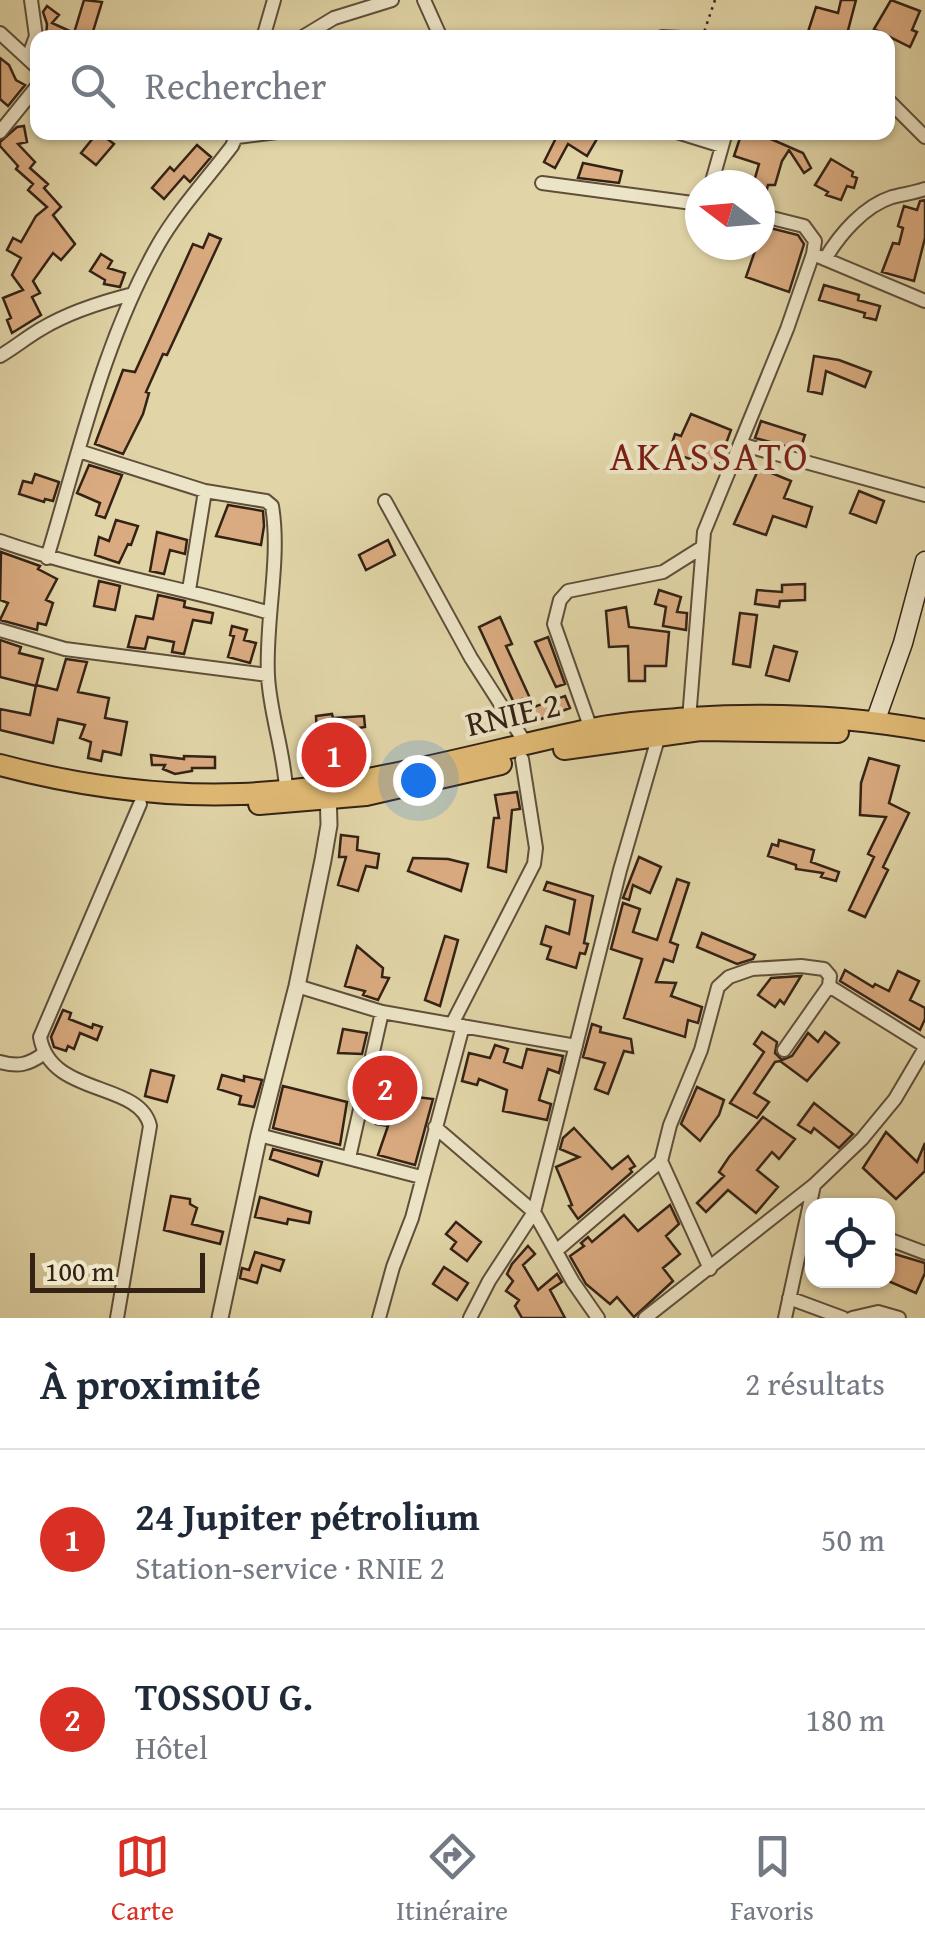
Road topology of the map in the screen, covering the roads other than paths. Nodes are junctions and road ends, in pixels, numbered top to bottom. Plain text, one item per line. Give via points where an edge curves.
1 (31, 0) edge
2 (274, 0) edge
3 (392, 0) edge
4 (424, 0) edge
5 (35, 30) edge
6 (265, 30) edge
7 (314, 30) edge
8 (437, 30) edge
9 (0, 33) edge
10 (30, 60) edge
11 (30, 95) edge
12 (895, 106) edge
13 (923, 131) edge
14 (0, 132) edge
15 (233, 140) edge
16 (724, 140) edge
17 (715, 170) edge
18 (542, 183) dead end
19 (925, 189) edge
20 (685, 202) edge
21 (775, 219) edge
22 (819, 256) junction
23 (133, 294) junction
24 (925, 301) edge
25 (0, 356) edge
26 (740, 444) junction
27 (80, 451) junction
28 (204, 491) junction
29 (925, 495) edge
30 (384, 501) dead end
31 (0, 542) edge
32 (701, 548) junction
33 (47, 558) junction
34 (925, 563) edge
35 (189, 590) junction
36 (270, 613) junction
37 (0, 630) edge
38 (268, 675) junction
39 (690, 718) junction
40 (875, 722) junction
41 (591, 729) junction
42 (925, 730) edge
43 (659, 735) junction
44 (925, 744) edge
45 (524, 751) junction
46 (0, 764) edge
47 (0, 778) edge
48 (286, 789) junction
49 (328, 793) junction
50 (140, 804) junction
51 (298, 986) junction
52 (829, 986) junction
53 (382, 1012) junction
54 (458, 1026) junction
55 (576, 1046) junction
56 (925, 1047) edge
57 (784, 1050) dead end
58 (43, 1054) junction
59 (0, 1062) edge
60 (435, 1127) junction
61 (259, 1135) junction
62 (350, 1158) junction
63 (661, 1161) junction
64 (422, 1176) junction
65 (814, 1185) junction
66 (812, 1198) edge
67 (534, 1212) junction
68 (805, 1232) edge
69 (895, 1241) edge
70 (556, 1251) junction
71 (925, 1252) edge
72 (710, 1269) junction
73 (789, 1298) junction
74 (116, 1318) edge
75 (220, 1318) edge
76 (379, 1318) edge
77 (470, 1318) edge
78 (598, 1318) edge
79 (645, 1318) edge
80 (785, 1318) edge
81 (843, 1318) edge
82 (852, 1318) edge
83 (899, 1318) edge

1 - 5 street
2 - 6 street
3 - 7 street
4 - 8 street
9 - 10 street
11 - 14 street
12 - 13 street
15 - 23 street via 169,226
16 - 17 street
18 - 20 street
19 - 22 street via 889,198
21 - 22 street via 804,226
22 - 24 street
22 - 26 street
23 - 25 street via 41,328
23 - 27 street
26 - 29 street
26 - 32 street
27 - 28 street
27 - 33 street
28 - 35 street
28 - 36 street via 272,506
30 - 45 street
31 - 33 street
32 - 39 street
32 - 41 street via 663,572 568,591 560,600 554,624
33 - 35 street
34 - 40 main road
35 - 36 street
36 - 38 street
37 - 38 street via 65,649
38 - 48 street
39 - 40 highway, RNIE 2 / RNIE 2
39 - 41 highway, RNIE 2 / RNIE 2
40 - 42 highway, RNIE 2 / RNIE 2
41 - 45 highway, RNIE 2 / RNIE 2
43 - 44 highway, RNIE 2 / RNIE 2 via 778,729
43 - 45 highway, RNIE 2 / RNIE 2
43 - 55 street
45 - 49 highway, RNIE 2 / RNIE 2 via 414,786
45 - 54 street via 534,864
46 - 48 highway, RNIE 2 / RNIE 2 via 136,791
47 - 50 highway, RNIE 2 / RNIE 2
48 - 49 highway, RNIE 2 / RNIE 2
49 - 50 highway, RNIE 2 / RNIE 2 via 232,805
49 - 51 street via 327,842
50 - 58 street via 40,1037
51 - 53 street
51 - 61 street
52 - 56 street
52 - 57 street
52 - 63 street via 824,969 801,966 752,969 718,987
53 - 54 street
53 - 62 street
54 - 55 street
54 - 60 street
55 - 67 street
56 - 65 street via 880,1120
58 - 59 street via 29,1064
58 - 74 street via 74,1080 135,1104 148,1117
60 - 64 street
60 - 67 street
61 - 62 street
61 - 75 street
62 - 64 street
63 - 70 street
63 - 72 street
64 - 76 street
65 - 66 street
65 - 72 street
67 - 70 street
67 - 77 street
68 - 73 street
69 - 71 street
70 - 78 street
72 - 79 street
73 - 80 street
73 - 81 street
82 - 83 street via 878,1312

